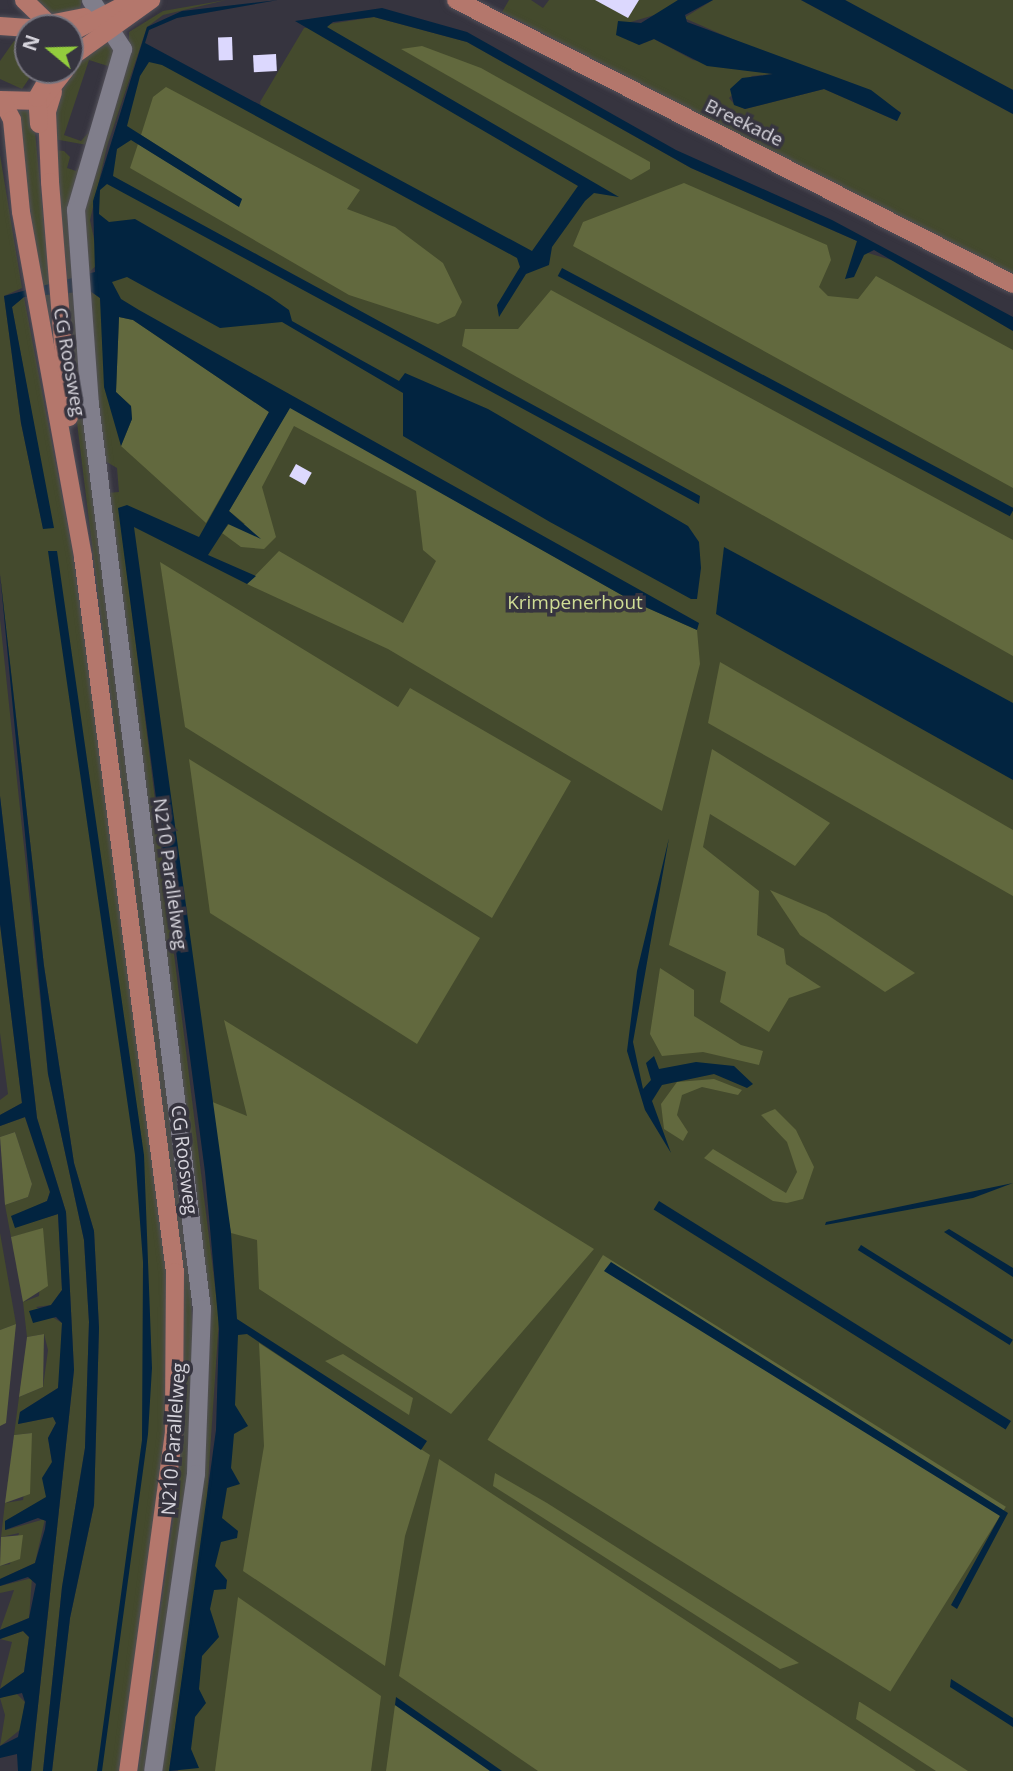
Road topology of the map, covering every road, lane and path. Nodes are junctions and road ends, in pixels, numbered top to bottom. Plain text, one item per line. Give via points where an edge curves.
1 (134, 0) edge
2 (151, 0) edge
3 (456, 0) edge
4 (100, 15) edge
5 (84, 25) edge
6 (84, 38) edge
7 (45, 84) edge
8 (57, 84) edge
9 (53, 92) junction
10 (37, 102) junction
11 (1, 107) edge
12 (50, 182) junction
13 (1013, 284) edge
14 (83, 556) junction
15 (128, 1771) edge
16 (153, 1771) edge

1 - 4 main road
2 - 4 main road
3 - 13 main road, Breekade
4 - 5 main road
4 - 6 main road
4 - 16 street, N210 Parallelweg via 123,59 78,196 80,284 202,1309 196,1474
7 - 10 main road
8 - 9 main road
9 - 10 main road
9 - 12 main road, CG Roosweg via 47,112
10 - 11 main road
10 - 12 main road, CG Roosweg
11 - 14 main road, CG Roosweg via 17,175
12 - 14 main road, CG Roosweg
14 - 15 main road, CG Roosweg via 175,1272 174,1432

